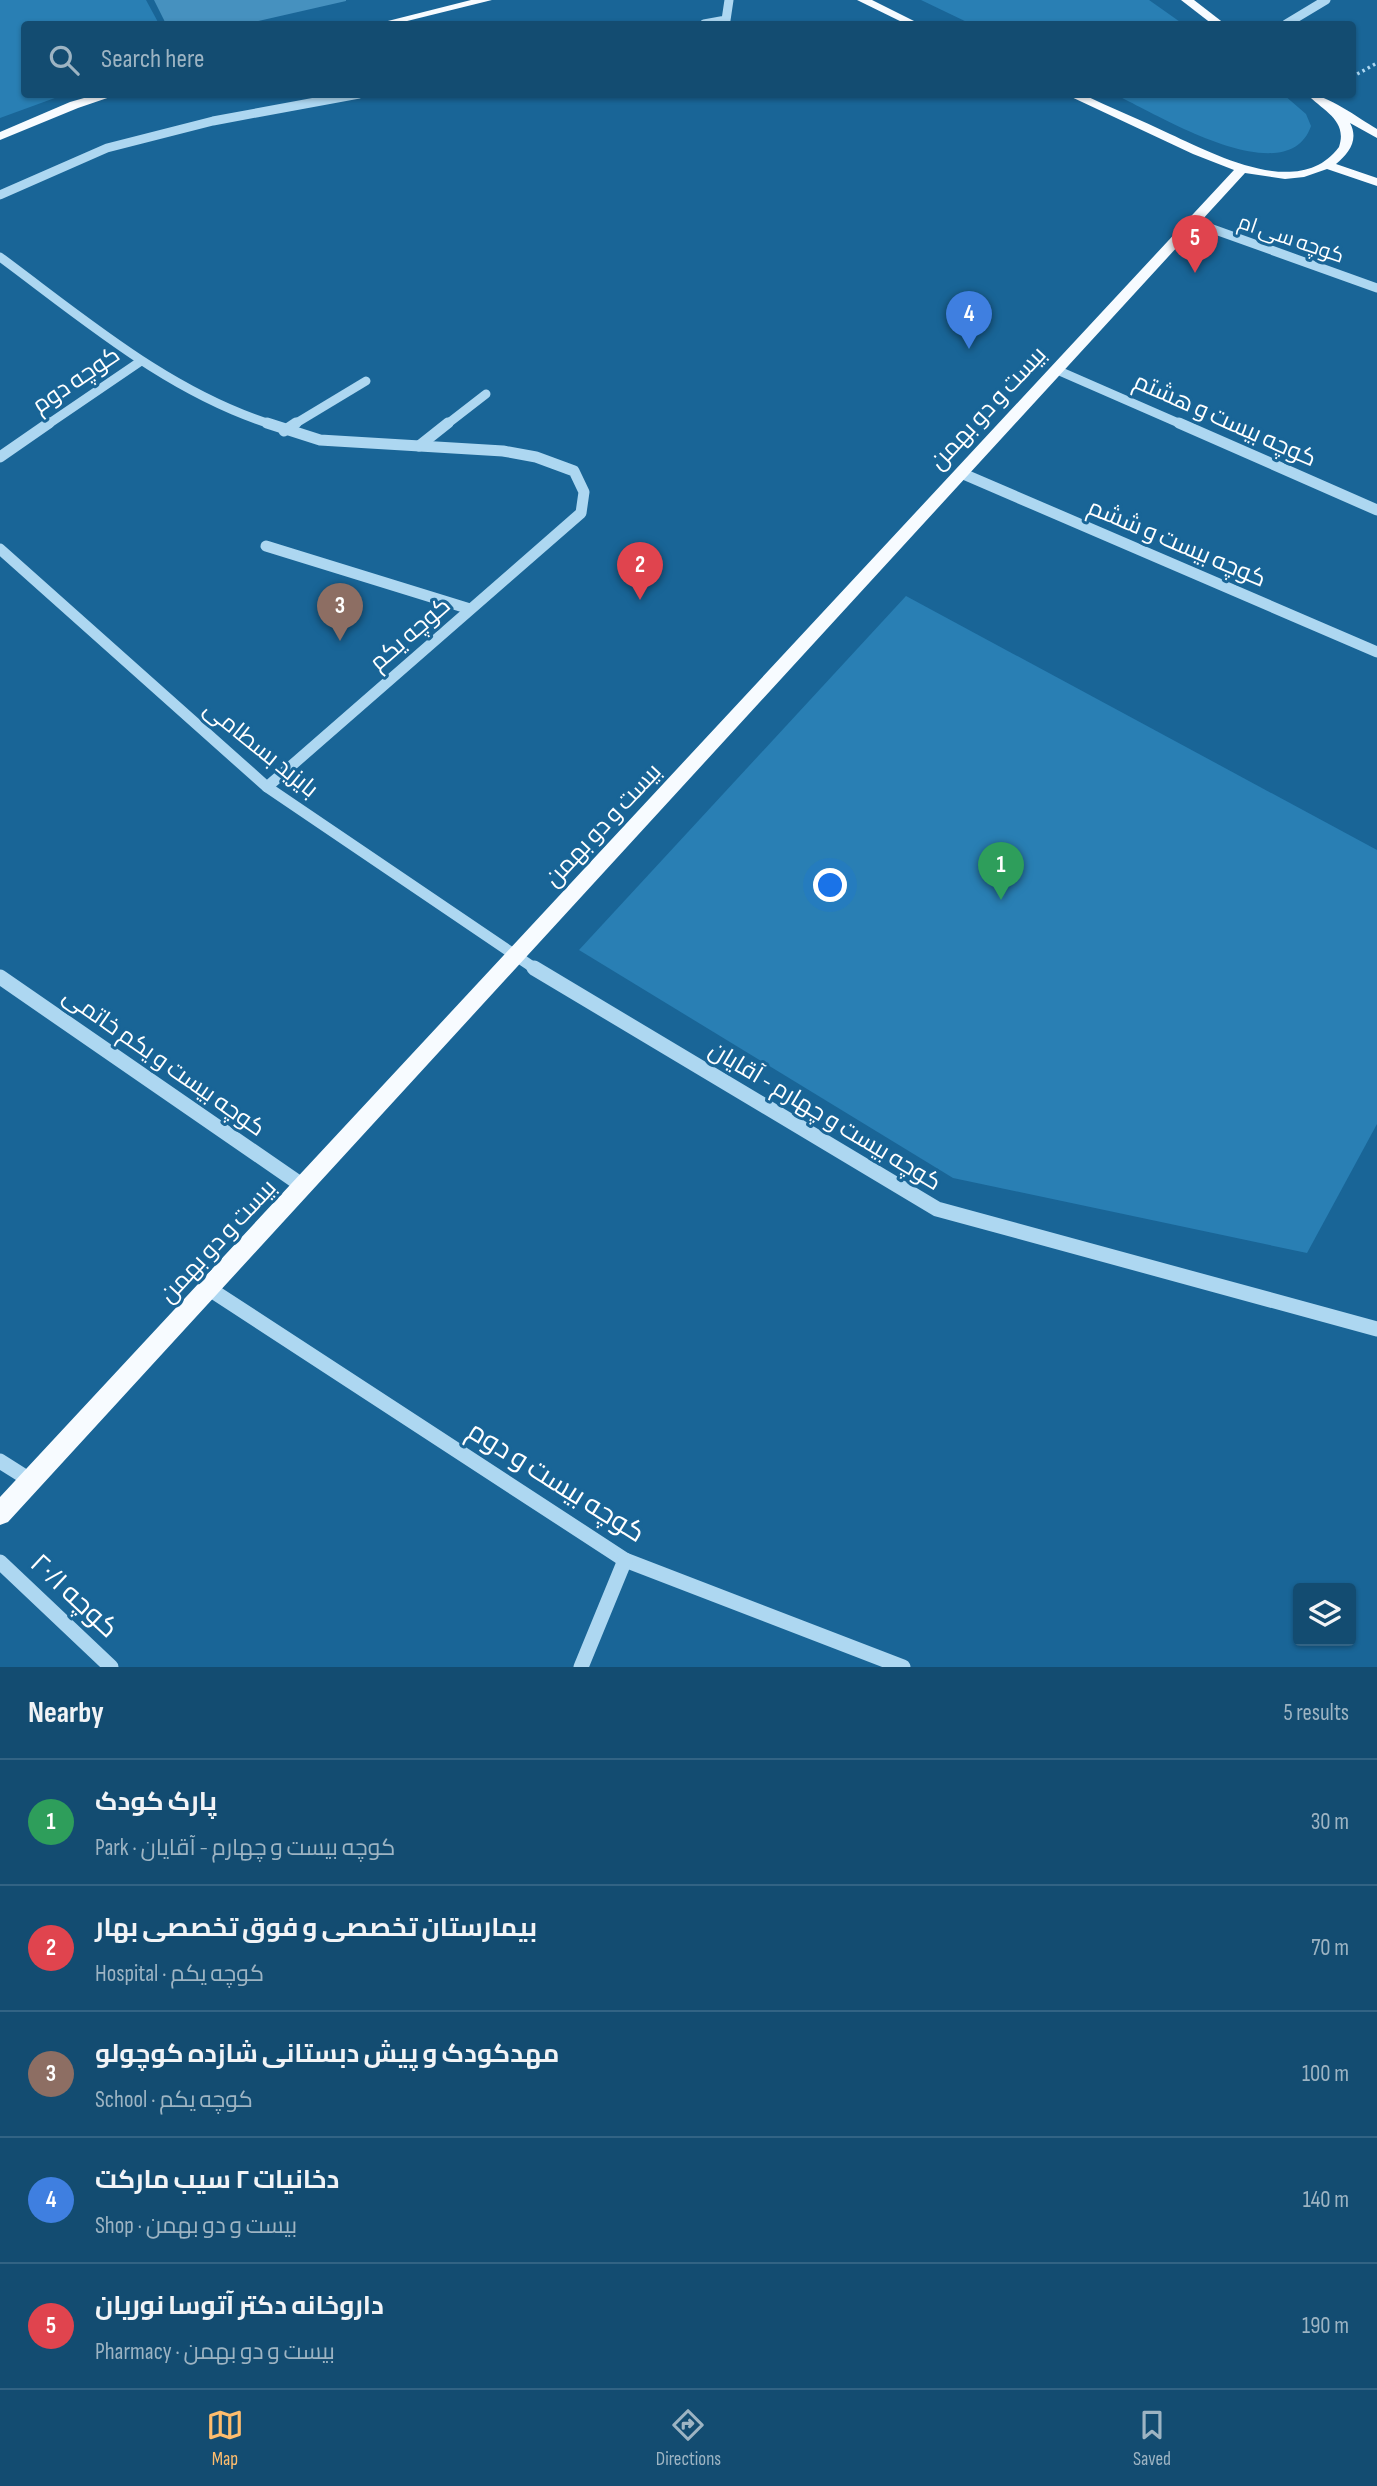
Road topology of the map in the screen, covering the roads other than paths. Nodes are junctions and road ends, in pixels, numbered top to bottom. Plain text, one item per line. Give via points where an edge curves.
1 (486, 0) edge
2 (729, 0) edge
3 (863, 0) edge
4 (1187, 0) edge
5 (1326, 0) edge
6 (395, 21) edge
7 (720, 21) edge
8 (908, 21) edge
9 (1215, 21) edge
10 (1291, 21) edge
11 (99, 98) edge
12 (337, 98) edge
13 (1080, 98) edge
14 (1318, 98) edge
15 (1325, 104) junction
16 (1377, 134) edge
17 (0, 136) edge
18 (1328, 165) junction
19 (1242, 169) junction
20 (1377, 182) edge
21 (0, 195) edge
22 (1193, 222) junction
23 (0, 257) edge
24 (1377, 288) edge
25 (141, 361) junction
26 (1057, 370) junction
27 (366, 381) dead end
28 (486, 394) dead end
29 (284, 431) junction
30 (419, 446) junction
31 (0, 457) edge
32 (961, 473) junction
33 (1377, 510) edge
34 (266, 545) dead end
35 (0, 549) edge
36 (470, 609) junction
37 (1377, 652) edge
38 (267, 787) junction
39 (514, 956) junction
40 (0, 977) edge
41 (303, 1186) junction
42 (208, 1288) junction
43 (1377, 1329) edge
44 (0, 1461) edge
45 (30, 1480) junction
46 (0, 1514) edge
47 (625, 1560) junction
48 (0, 1562) edge
49 (111, 1667) edge
50 (581, 1667) edge
51 (903, 1667) edge

1 - 6 main road
2 - 7 street via 726,20
3 - 8 main road
4 - 9 main road
5 - 10 street
11 - 17 main road
12 - 21 street via 213,121 107,148
13 - 19 main road
14 - 15 main road
15 - 16 main road
15 - 18 main road via 1342,119 1349,136 1344,152
18 - 19 main road via 1303,173
18 - 20 main road
19 - 22 main road, بیست و دو بهمن
22 - 24 street, کوچه سی ام
22 - 26 main road, بیست و دو بهمن
23 - 25 street
25 - 29 street via 237,414
25 - 31 street, کوچه دوم
26 - 32 main road, بیست و دو بهمن
26 - 33 street, کوچه بیست و هشتم
27 - 29 street
28 - 30 street
29 - 30 street via 320,440
30 - 36 street, کوچه یکم via 536,457 574,471 584,492 581,513
32 - 37 street, کوچه بیست و ششم
32 - 39 main road, بیست و دو بهمن
34 - 36 street
35 - 38 street, بایزید بسطامی
36 - 38 street, کوچه یکم
38 - 39 street, بایزید بسطامی
39 - 41 main road, بیست و دو بهمن
39 - 43 street, کوچه بیست و چهارم - آقایان via 937,1209
40 - 41 street, کوچه بیست و یکم خاتمی
41 - 42 main road, بیست و دو بهمن
42 - 45 main road, بیست و دو بهمن
42 - 47 street, کوچه بیست و دوم
44 - 45 street
45 - 46 main road, بیست و دو بهمن
47 - 50 street
47 - 51 street, کوچه بیست و دوم
48 - 49 street, کوچه ۲۰/۱

